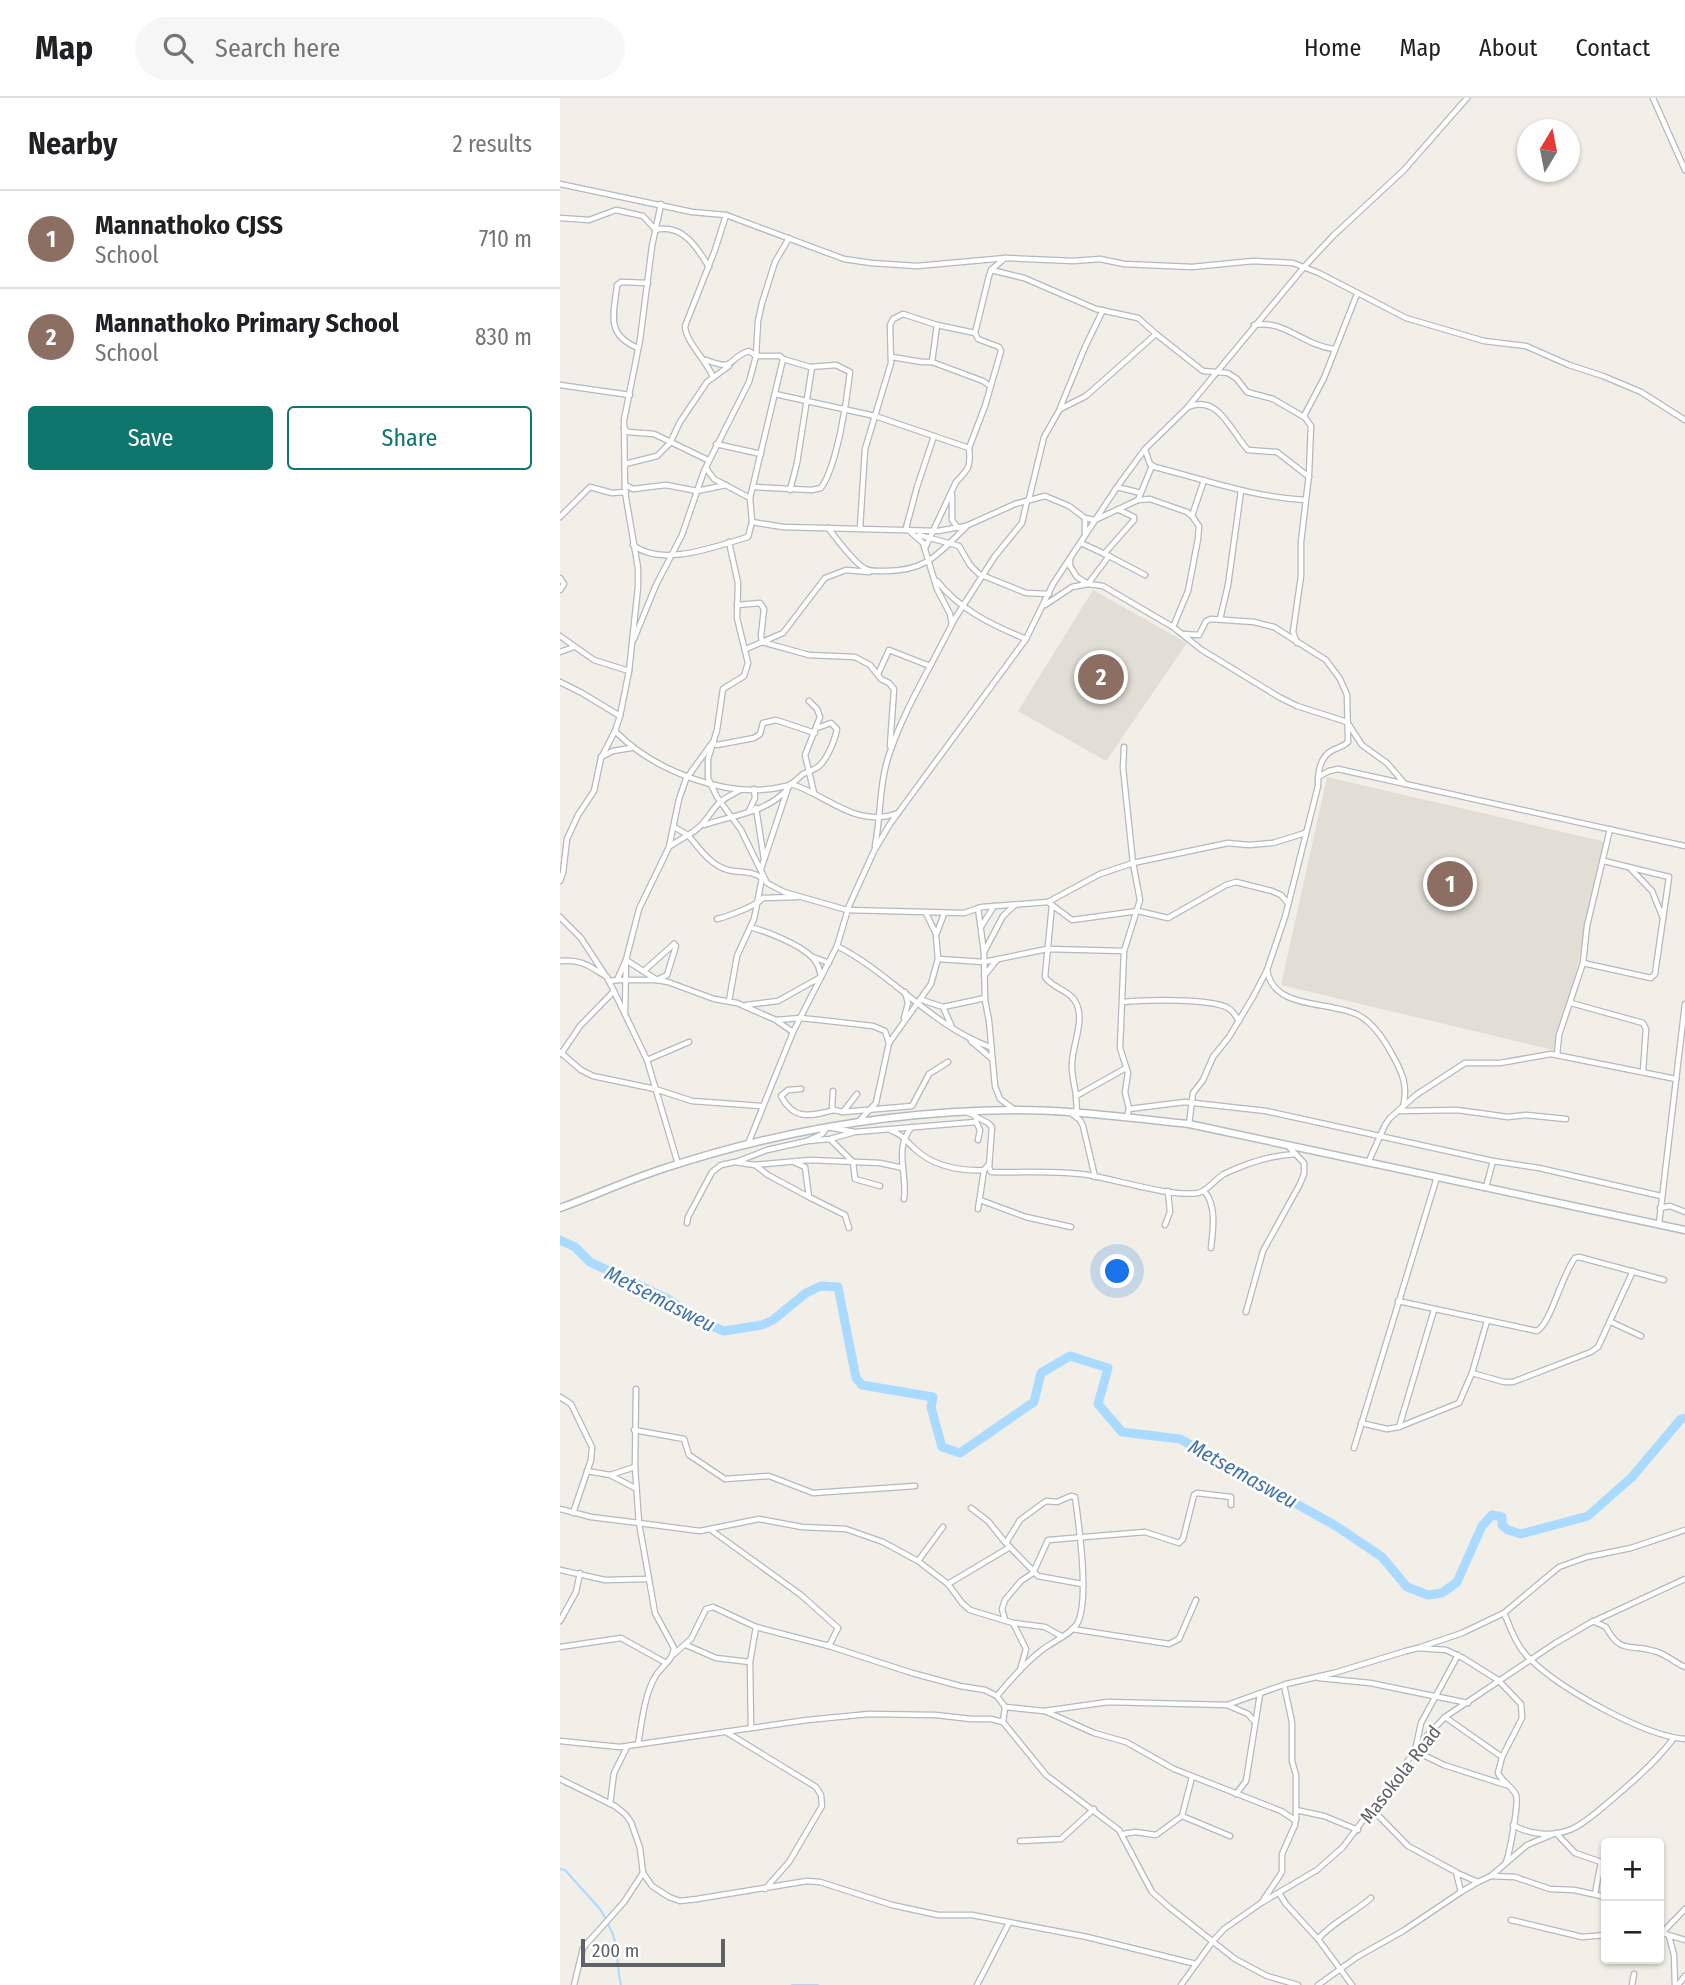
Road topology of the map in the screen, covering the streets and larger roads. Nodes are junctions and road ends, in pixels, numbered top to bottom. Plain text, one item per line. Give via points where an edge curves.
1 (1467, 98) edge
2 (1653, 98) edge
3 (1685, 170) edge
4 (560, 184) edge
5 (661, 204) junction
6 (726, 215) junction
7 (560, 218) edge
8 (655, 230) junction
9 (789, 238) junction
10 (1006, 258) junction
11 (709, 267) junction
12 (1304, 267) junction
13 (992, 270) junction
14 (648, 282) junction
15 (1357, 294) junction
16 (1103, 310) junction
17 (937, 325) junction
18 (1253, 325) junction
19 (975, 334) junction
20 (1156, 334) junction
21 (638, 348) junction
22 (1334, 349) junction
23 (756, 356) junction
24 (892, 357) junction
25 (705, 359) junction
26 (783, 359) junction
27 (932, 362) junction
28 (730, 365) junction
29 (812, 367) junction
30 (1203, 371) junction
31 (1215, 373) junction
32 (713, 377) junction
33 (1206, 384) junction
34 (560, 385) edge
35 (990, 386) junction
36 (775, 394) junction
37 (629, 395) junction
38 (807, 402) junction
39 (1187, 408) junction
40 (845, 409) junction
41 (1060, 409) junction
42 (875, 416) junction
43 (1304, 417) junction
44 (1685, 420) edge
45 (624, 427) junction
46 (934, 436) junction
47 (670, 443) junction
48 (716, 444) junction
49 (969, 448) junction
50 (1145, 449) junction
51 (761, 454) junction
52 (708, 460) junction
53 (625, 464) junction
54 (706, 466) junction
55 (1153, 466) junction
56 (1309, 477) junction
57 (1204, 480) junction
58 (625, 485) junction
59 (727, 485) junction
60 (753, 487) junction
61 (1116, 487) junction
62 (633, 489) junction
63 (790, 490) junction
64 (953, 490) junction
65 (697, 491) junction
66 (1241, 491) junction
67 (625, 492) junction
68 (1141, 493) junction
69 (750, 498) junction
70 (1028, 500) junction
71 (1138, 500) junction
72 (1305, 500) junction
73 (1118, 510) junction
74 (1192, 516) junction
75 (560, 517) edge
76 (1085, 518) junction
77 (1096, 520) junction
78 (752, 522) junction
79 (966, 526) junction
80 (827, 527) junction
81 (860, 528) junction
82 (906, 528) junction
83 (958, 528) junction
84 (932, 530) junction
85 (914, 533) junction
86 (928, 539) junction
87 (1082, 540) junction
88 (729, 542) junction
89 (951, 543) junction
90 (633, 545) junction
91 (925, 549) junction
92 (673, 555) junction
93 (1106, 555) junction
94 (1070, 557) junction
95 (927, 562) junction
96 (873, 571) junction
97 (983, 575) junction
98 (1145, 575) dead end
99 (560, 578) edge
100 (934, 578) junction
101 (1088, 584) junction
102 (560, 590) edge
103 (1049, 594) junction
104 (737, 605) junction
105 (1044, 605) junction
106 (964, 608) junction
107 (1220, 619) junction
108 (952, 624) junction
109 (1172, 627) junction
110 (1183, 634) junction
111 (560, 636) edge
112 (1026, 639) junction
113 (762, 642) junction
114 (1298, 643) junction
115 (632, 644) junction
116 (574, 647) junction
117 (746, 649) junction
118 (560, 652) edge
119 (930, 666) junction
120 (629, 671) junction
121 (878, 675) junction
122 (560, 682) edge
123 (809, 701) dead end
124 (620, 716) junction
125 (1347, 722) junction
126 (615, 731) junction
127 (816, 731) junction
128 (712, 743) junction
129 (1124, 747) dead end
130 (632, 748) junction
131 (890, 751) junction
132 (601, 758) junction
133 (808, 772) junction
134 (688, 776) junction
135 (1318, 777) junction
136 (1405, 784) junction
137 (710, 785) junction
138 (790, 785) junction
139 (742, 789) junction
140 (754, 789) junction
141 (815, 793) junction
142 (720, 802) junction
143 (756, 808) junction
144 (750, 811) junction
145 (898, 813) junction
146 (733, 818) junction
147 (880, 818) junction
148 (704, 825) junction
149 (674, 827) junction
150 (1610, 828) junction
151 (1305, 833) junction
152 (688, 835) junction
153 (1685, 846) edge
154 (669, 847) junction
155 (874, 851) junction
156 (1604, 861) junction
157 (764, 862) junction
158 (1133, 863) junction
159 (1630, 867) junction
160 (761, 870) junction
161 (562, 871) edge
162 (763, 879) junction
163 (560, 881) edge
164 (801, 897) junction
165 (758, 903) junction
166 (1288, 903) junction
167 (1050, 904) junction
168 (1015, 905) junction
169 (995, 906) junction
170 (978, 908) junction
171 (847, 910) junction
172 (1138, 912) junction
173 (926, 913) junction
174 (944, 914) junction
175 (560, 917) edge
176 (1664, 918) junction
177 (717, 919) dead end
178 (750, 927) junction
179 (980, 928) junction
180 (936, 935) junction
181 (837, 946) junction
182 (1047, 949) junction
183 (1124, 951) junction
184 (984, 953) junction
185 (812, 957) junction
186 (938, 959) junction
187 (626, 960) junction
188 (997, 960) junction
189 (560, 961) edge
190 (984, 961) junction
191 (829, 963) junction
192 (1583, 963) junction
193 (645, 970) junction
194 (1267, 970) junction
195 (984, 976) junction
196 (821, 977) junction
197 (608, 979) junction
198 (617, 980) junction
199 (626, 980) junction
200 (657, 980) junction
201 (614, 991) junction
202 (905, 992) junction
203 (985, 998) junction
204 (729, 1001) junction
205 (921, 1001) junction
206 (1123, 1002) junction
207 (1571, 1003) junction
208 (1685, 1004) edge
209 (745, 1006) junction
210 (943, 1007) junction
211 (625, 1014) junction
212 (800, 1018) junction
213 (776, 1020) junction
214 (1239, 1021) junction
215 (903, 1022) junction
216 (952, 1028) junction
217 (793, 1032) junction
218 (968, 1039) junction
219 (689, 1042) dead end
220 (889, 1043) junction
221 (990, 1047) junction
222 (561, 1053) edge
223 (1557, 1055) junction
224 (992, 1058) junction
225 (647, 1060) junction
226 (948, 1062) dead end
227 (1126, 1068) junction
228 (1643, 1071) junction
229 (1675, 1079) junction
230 (655, 1089) junction
231 (801, 1089) dead end
232 (833, 1091) dead end
233 (857, 1094) dead end
234 (1076, 1096) junction
235 (1192, 1103) junction
236 (762, 1106) junction
237 (873, 1108) junction
238 (1401, 1109) junction
239 (834, 1110) junction
240 (1015, 1110) junction
241 (843, 1112) junction
242 (967, 1112) junction
243 (1128, 1113) junction
244 (1074, 1114) junction
245 (976, 1119) junction
246 (1566, 1119) dead end
247 (858, 1122) junction
248 (1189, 1124) junction
249 (913, 1126) junction
250 (827, 1127) junction
251 (886, 1128) junction
252 (855, 1132) junction
253 (1380, 1135) junction
254 (830, 1139) junction
255 (905, 1140) junction
256 (978, 1140) dead end
257 (807, 1141) junction
258 (747, 1145) junction
259 (1287, 1145) junction
260 (1296, 1154) junction
261 (1493, 1161) junction
262 (736, 1162) junction
263 (793, 1162) junction
264 (853, 1163) junction
265 (1368, 1163) junction
266 (678, 1164) junction
267 (989, 1164) junction
268 (754, 1165) junction
269 (903, 1168) junction
270 (984, 1170) junction
271 (1095, 1177) junction
272 (1437, 1177) junction
273 (880, 1186) dead end
274 (1486, 1188) junction
275 (1168, 1191) junction
276 (1204, 1191) junction
277 (1661, 1196) junction
278 (809, 1197) junction
279 (904, 1199) dead end
280 (980, 1200) junction
281 (560, 1208) edge
282 (1660, 1208) junction
283 (978, 1209) dead end
284 (1685, 1212) edge
285 (687, 1223) dead end
286 (1165, 1225) dead end
287 (1658, 1225) junction
288 (1071, 1227) dead end
289 (849, 1228) dead end
290 (1685, 1230) edge
291 (1211, 1248) dead end
292 (1633, 1271) junction
293 (1664, 1280) dead end
294 (1398, 1301) junction
295 (1434, 1310) junction
296 (1246, 1312) dead end
297 (1487, 1321) junction
298 (1611, 1322) junction
299 (1641, 1336) dead end
300 (1472, 1373) junction
301 (636, 1390) dead end
302 (560, 1397) edge
303 (1362, 1423) junction
304 (1399, 1427) junction
305 (634, 1430) junction
306 (1354, 1448) dead end
307 (635, 1467) junction
308 (587, 1471) junction
309 (610, 1475) junction
310 (915, 1486) dead end
311 (635, 1488) junction
312 (1231, 1505) dead end
313 (560, 1508) edge
314 (971, 1508) dead end
315 (573, 1513) junction
316 (639, 1522) junction
317 (943, 1527) dead end
318 (711, 1529) junction
319 (1685, 1530) edge
320 (1081, 1538) junction
321 (1005, 1542) junction
322 (1010, 1547) junction
323 (918, 1561) junction
324 (560, 1570) edge
325 (580, 1573) junction
326 (1033, 1573) junction
327 (649, 1579) junction
328 (1685, 1579) edge
329 (948, 1584) junction
330 (1082, 1584) junction
331 (1196, 1600) dead end
332 (1504, 1613) junction
333 (1005, 1620) junction
334 (560, 1621) edge
335 (1593, 1621) junction
336 (1013, 1623) junction
337 (755, 1627) junction
338 (1072, 1629) junction
339 (1061, 1636) junction
340 (686, 1645) junction
341 (829, 1646) junction
342 (560, 1647) edge
343 (1418, 1648) junction
344 (674, 1654) junction
345 (1458, 1655) junction
346 (1530, 1660) junction
347 (750, 1662) junction
348 (666, 1663) junction
349 (1685, 1667) edge
350 (1020, 1670) junction
351 (1315, 1678) junction
352 (1498, 1680) junction
353 (1284, 1685) junction
354 (1261, 1694) junction
355 (997, 1696) junction
356 (1437, 1696) junction
357 (1468, 1703) junction
358 (1227, 1705) junction
359 (1005, 1707) junction
360 (1044, 1711) junction
361 (1445, 1717) junction
362 (1003, 1722) junction
363 (1255, 1723) junction
364 (751, 1728) junction
365 (725, 1732) junction
366 (1674, 1738) junction
367 (1685, 1739) edge
368 (560, 1741) edge
369 (638, 1744) junction
370 (628, 1746) junction
371 (1415, 1751) junction
372 (1502, 1757) junction
373 (1192, 1777) junction
374 (560, 1779) edge
375 (1506, 1785) junction
376 (1237, 1794) junction
377 (610, 1804) junction
378 (1094, 1809) junction
379 (1372, 1809) junction
380 (1296, 1810) junction
381 (1182, 1816) junction
382 (1296, 1821) junction
383 (1513, 1825) junction
384 (1357, 1830) junction
385 (1556, 1833) junction
386 (1123, 1834) junction
387 (1230, 1836) dead end
388 (1020, 1841) dead end
389 (1506, 1862) junction
390 (1456, 1872) junction
391 (643, 1873) junction
392 (1491, 1876) junction
393 (1478, 1882) junction
394 (765, 1889) junction
395 (1461, 1892) junction
396 (1279, 1893) junction
397 (1595, 1894) junction
398 (1601, 1896) edge
399 (1371, 1898) dead end
400 (1261, 1903) junction
401 (1685, 1909) edge
402 (1511, 1920) dead end
403 (1009, 1923) junction
404 (1664, 1929) edge
405 (1664, 1934) edge
406 (1601, 1936) edge
407 (1669, 1936) junction
408 (1318, 1939) junction
409 (1685, 1940) edge
410 (1213, 1941) junction
411 (1196, 1964) junction
412 (1341, 1969) junction
413 (1634, 1974) dead end
414 (1685, 1976) edge
415 (574, 1985) edge
416 (977, 1985) edge
417 (1181, 1985) edge
418 (1298, 1985) edge
419 (1318, 1985) edge
420 (1352, 1985) edge
421 (1632, 1985) edge
422 (1676, 1985) edge

1 - 12 street via 1404,170
2 - 3 street
4 - 5 street
5 - 6 street
5 - 8 street
6 - 9 street
6 - 11 street
7 - 8 street via 589,220 617,210 643,216
8 - 11 street via 683,234
8 - 14 street
9 - 10 street via 844,259 880,264 917,266
9 - 23 street via 775,262 762,303
10 - 12 street via 1100,259 1192,267 1283,261
10 - 13 street
11 - 25 street via 685,326
12 - 15 street
12 - 18 street
13 - 16 street
13 - 19 street
14 - 21 street
14 - 21 street via 617,285 617,333 623,342
15 - 22 street
15 - 44 street via 1406,318 1455,334 1539,350 1635,388
16 - 20 street via 1139,318
16 - 41 street
17 - 19 street
17 - 24 street via 897,315 890,325
17 - 27 street
18 - 22 street via 1273,324 1311,344
18 - 31 street
19 - 35 street via 1001,348
20 - 30 street
20 - 41 street via 1086,396
21 - 37 street
22 - 43 street
23 - 26 street
23 - 28 street via 744,352
23 - 48 street
24 - 27 street
24 - 42 street
25 - 28 street
25 - 32 street
26 - 29 street
26 - 36 street
27 - 35 street
28 - 32 street
29 - 38 street
29 - 40 street via 836,365 849,370
30 - 31 street
30 - 33 street
31 - 33 street
31 - 43 street via 1228,373 1247,392 1275,400
32 - 47 street
33 - 39 street
34 - 37 street
35 - 49 street
36 - 38 street
36 - 51 street
37 - 45 street
38 - 40 street
38 - 63 street
39 - 50 street
39 - 56 street via 1200,404 1223,414 1248,450 1277,452
40 - 42 street
40 - 63 street via 826,481 818,490
41 - 70 street via 1044,437
42 - 46 street
42 - 81 street via 864,453
43 - 56 street via 1311,426
45 - 47 street
45 - 53 street
46 - 49 street
46 - 82 street
47 - 52 street
47 - 53 street via 653,458
48 - 51 street
48 - 52 street
49 - 64 street via 970,465
50 - 55 street
50 - 61 street
51 - 60 street
52 - 54 street
53 - 58 street
54 - 59 street via 711,477
54 - 65 street
55 - 57 street
55 - 68 street
56 - 72 street
57 - 66 street
57 - 74 street
58 - 62 street
58 - 67 street
59 - 65 street
59 - 69 street
60 - 63 street
60 - 69 street
61 - 68 street
61 - 77 street
62 - 65 street via 663,485
62 - 67 street
64 - 83 street via 952,520
64 - 84 street
65 - 92 street
66 - 72 street
66 - 107 street
67 - 75 street via 590,487
67 - 90 street
68 - 71 street
69 - 78 street
70 - 76 street via 1055,499
70 - 79 street
70 - 97 street via 1023,523
71 - 73 street
71 - 74 street via 1150,499
72 - 114 street via 1293,632
73 - 77 street
73 - 93 street via 1134,520
74 - 109 street via 1198,524 1198,539 1188,591
76 - 77 street
76 - 87 street
77 - 87 street
78 - 80 street
78 - 88 street via 748,537
79 - 83 street
79 - 89 street
80 - 81 street
80 - 96 street via 858,564
81 - 82 street
82 - 84 street
82 - 85 street
83 - 84 street
84 - 86 street
85 - 86 street
85 - 91 street
86 - 89 street
86 - 91 street
87 - 93 street
87 - 94 street
88 - 92 street
88 - 104 street via 738,583
89 - 95 street
89 - 97 street via 959,546 970,565
90 - 92 street via 646,553
90 - 115 street via 638,587
91 - 95 street
92 - 115 street
93 - 98 street
93 - 101 street
94 - 101 street via 1073,573
94 - 103 street
95 - 96 street via 903,571
95 - 100 street
96 - 113 street via 846,570 825,578 783,633
97 - 103 street via 1026,593
97 - 106 street
99 - 102 street via 564,584
100 - 106 street
100 - 108 street
101 - 105 street via 1072,587
101 - 109 street via 1103,586
103 - 105 street
104 - 113 street via 760,603 764,609
104 - 117 street
105 - 112 street
106 - 108 street
106 - 112 street
107 - 110 street via 1206,621 1199,635
107 - 114 street via 1274,627
108 - 119 street
109 - 110 street
110 - 125 street via 1279,697
111 - 116 street
112 - 145 street
113 - 117 street
113 - 121 street via 809,654 855,657
114 - 125 street via 1326,660 1340,679 1347,695
115 - 120 street
116 - 118 street
116 - 120 street via 601,663
117 - 128 street via 744,676 723,689
119 - 121 street via 889,650
119 - 131 street
120 - 124 street
121 - 131 street via 894,689
122 - 124 street
123 - 127 street via 820,717
124 - 126 street
125 - 135 street via 1347,744 1328,754
125 - 136 street via 1362,745
126 - 130 street
126 - 132 street
127 - 128 street via 776,720 763,723 754,738
127 - 133 street via 804,755
127 - 133 street via 831,723 836,733 821,763
128 - 134 street
128 - 137 street via 707,770
129 - 158 street
130 - 132 street
130 - 134 street
131 - 147 street
132 - 161 street via 594,791 566,839
133 - 138 street
133 - 141 street
134 - 137 street
134 - 149 street
135 - 136 street via 1338,769
135 - 151 street
136 - 150 street
137 - 139 street
137 - 142 street
138 - 140 street
138 - 141 street
138 - 143 street via 782,795
138 - 157 street
139 - 140 street
139 - 142 street
140 - 144 street
141 - 147 street via 835,807
142 - 146 street
142 - 148 street
143 - 144 street
143 - 157 street
144 - 146 street
145 - 147 street
145 - 155 street
146 - 148 street
146 - 160 street
147 - 155 street
148 - 152 street
149 - 152 street
149 - 154 street
150 - 153 street
150 - 156 street
151 - 158 street via 1273,843 1228,843
151 - 166 street
152 - 154 street
152 - 162 street via 720,867
154 - 187 street via 639,909
155 - 171 street
156 - 159 street
156 - 192 street via 1587,926
157 - 160 street
158 - 167 street via 1100,874
158 - 172 street
159 - 176 street via 1652,891
159 - 176 street via 1669,877
160 - 162 street
161 - 163 street
162 - 164 street via 775,889
162 - 165 street
164 - 165 street via 763,898
164 - 171 street
165 - 177 street
165 - 178 street
166 - 172 street via 1279,893 1236,882 1172,916
166 - 194 street
167 - 168 street
167 - 172 street via 1072,920
167 - 182 street
168 - 169 street
168 - 184 street via 1003,916
169 - 170 street
169 - 179 street
170 - 174 street
170 - 179 street
171 - 173 street
171 - 181 street
172 - 183 street
173 - 174 street
173 - 180 street
174 - 180 street
175 - 197 street via 588,946
176 - 192 street via 1651,978
178 - 185 street
178 - 204 street via 737,956
179 - 184 street
180 - 186 street
181 - 191 street
181 - 202 street
182 - 183 street
182 - 188 street
182 - 234 street via 1045,977 1077,1005 1072,1063
183 - 206 street
184 - 190 street
185 - 191 street
185 - 196 street
186 - 190 street
186 - 205 street
187 - 193 street
187 - 198 street
187 - 199 street
188 - 190 street
188 - 195 street
189 - 197 street via 584,962
190 - 195 street
191 - 196 street
192 - 207 street
193 - 200 street
193 - 200 street via 674,944 667,975
194 - 214 street
194 - 238 street via 1277,992 1356,1014 1374,1027 1404,1076
195 - 203 street
196 - 209 street via 778,1002
196 - 212 street
197 - 198 street
197 - 201 street
198 - 199 street
199 - 200 street
199 - 211 street
200 - 204 street
201 - 211 street
201 - 222 street
202 - 205 street
202 - 215 street via 908,1003
203 - 210 street
203 - 221 street
204 - 209 street
205 - 210 street
205 - 215 street
205 - 216 street
206 - 214 street via 1176,1000 1219,1005 1229,1008
206 - 227 street via 1120,1048
207 - 223 street
207 - 228 street via 1643,1023
208 - 229 street
209 - 213 street
210 - 216 street
211 - 225 street
212 - 213 street
212 - 217 street
212 - 220 street via 873,1026 885,1031
213 - 217 street
214 - 235 street via 1213,1056
215 - 220 street
216 - 218 street
217 - 236 street
218 - 221 street
218 - 224 street
219 - 225 street
220 - 237 street
221 - 224 street
222 - 230 street via 593,1076
223 - 228 street
223 - 238 street via 1461,1064
224 - 240 street via 996,1093
225 - 230 street
226 - 237 street via 929,1074 916,1103
227 - 234 street
227 - 243 street
228 - 229 street
229 - 277 street
230 - 236 street via 692,1101
230 - 266 street
231 - 239 street via 781,1096 786,1106 812,1116
232 - 239 street
233 - 241 street
234 - 244 street
235 - 243 street
235 - 248 street
235 - 253 street via 1266,1111
236 - 258 street
237 - 241 street
237 - 247 street
238 - 246 street
238 - 253 street
239 - 241 street
240 - 242 street
240 - 244 street
242 - 245 street
242 - 247 street
243 - 244 street
243 - 248 street
244 - 271 street via 1083,1126
245 - 249 street
245 - 256 street
245 - 267 street via 992,1127
247 - 250 street
248 - 259 street
249 - 251 street
249 - 255 street
250 - 252 street
250 - 257 street
250 - 258 street
251 - 252 street
251 - 255 street
252 - 254 street
253 - 261 street
253 - 265 street
254 - 257 street
254 - 264 street
255 - 269 street
255 - 270 street via 936,1163
257 - 262 street
258 - 266 street
259 - 260 street
259 - 265 street
260 - 276 street via 1233,1171
260 - 296 street via 1304,1163 1304,1174 1263,1251
261 - 274 street
261 - 277 street
262 - 268 street
262 - 285 street via 712,1172
263 - 264 street
263 - 268 street
263 - 278 street via 805,1167
264 - 269 street
264 - 273 street via 855,1179
265 - 272 street
266 - 281 street
267 - 270 street
267 - 271 street via 992,1172
268 - 278 street
269 - 279 street
270 - 280 street
271 - 275 street
272 - 274 street
272 - 294 street
274 - 287 street
275 - 276 street
275 - 286 street via 1170,1212
276 - 291 street via 1213,1209
277 - 282 street
278 - 289 street via 845,1215
280 - 283 street
280 - 288 street via 1006,1212
282 - 284 street via 1670,1206
282 - 287 street
287 - 290 street
292 - 293 street
292 - 297 street via 1575,1258 1541,1330
292 - 298 street
294 - 295 street
294 - 303 street
295 - 297 street
295 - 304 street
297 - 300 street
298 - 299 street
298 - 300 street via 1596,1349 1513,1382
300 - 304 street via 1457,1404
301 - 305 street
302 - 308 street via 570,1404 592,1447
303 - 304 street
303 - 306 street
305 - 307 street
305 - 310 street via 684,1439 689,1455 725,1479 768,1476 813,1493
307 - 309 street
307 - 311 street
308 - 309 street
308 - 315 street
309 - 311 street
311 - 316 street
312 - 320 street via 1231,1497 1194,1495 1181,1542 1145,1532
313 - 315 street
314 - 321 street
315 - 316 street
316 - 318 street
316 - 327 street
317 - 323 street
318 - 323 street via 759,1519 846,1529
318 - 341 street via 802,1595 838,1628
319 - 332 street via 1559,1567
320 - 321 street via 1072,1495 1046,1501 1020,1520
320 - 326 street via 1046,1541
320 - 330 street
321 - 322 street
322 - 326 street
322 - 329 street
323 - 329 street
324 - 325 street
325 - 327 street via 605,1580
325 - 334 street via 576,1592
326 - 330 street
326 - 333 street via 1005,1600
327 - 344 street via 656,1613
328 - 335 street, Masokola Road
329 - 333 street via 970,1610
330 - 338 street via 1080,1614
331 - 338 street via 1179,1639 1169,1644
332 - 343 street
332 - 346 street
333 - 336 street
335 - 346 street, Masokola Road
335 - 349 street via 1606,1627 1619,1645 1655,1651
336 - 339 street via 1045,1627
336 - 350 street via 1026,1649
337 - 340 street via 709,1607
337 - 341 street
337 - 347 street
338 - 339 street
339 - 350 street
340 - 344 street
340 - 347 street via 716,1658
341 - 355 street
342 - 348 street via 621,1638
343 - 345 street
343 - 351 street
344 - 348 street
345 - 352 street
345 - 356 street
346 - 352 street, Masokola Road
346 - 366 street via 1578,1696
347 - 364 street
348 - 369 street via 646,1699
350 - 355 street
351 - 353 street
351 - 356 street
352 - 357 street, Masokola Road
352 - 372 street via 1521,1704 1522,1714
353 - 354 street
353 - 380 street via 1292,1721
354 - 358 street
354 - 363 street
355 - 359 street
356 - 357 street
356 - 371 street via 1421,1723
357 - 361 street, Masokola Road
358 - 360 street via 1108,1702
358 - 363 street via 1248,1714
359 - 360 street
359 - 362 street
360 - 373 street via 1126,1742
361 - 371 street, Masokola Road
361 - 372 street
362 - 364 street via 869,1714
362 - 378 street via 1046,1775
363 - 376 street via 1246,1781
364 - 365 street
365 - 369 street
365 - 394 street via 816,1787 821,1795 822,1805 800,1844
366 - 367 street
366 - 385 street via 1632,1783 1581,1824
368 - 370 street
369 - 370 street
370 - 377 street via 614,1773
371 - 375 street
371 - 379 street, Masokola Road
372 - 375 street via 1498,1773
373 - 376 street
373 - 381 street
374 - 377 street
375 - 383 street via 1518,1799
376 - 382 street
377 - 391 street via 631,1822
378 - 386 street
378 - 388 street via 1061,1839
379 - 384 street, Masokola Road
379 - 390 street via 1408,1846
380 - 382 street
380 - 384 street
381 - 386 street via 1156,1835
381 - 387 street
382 - 400 street via 1282,1854 1282,1872
383 - 385 street via 1530,1832
383 - 389 street
384 - 396 street, Masokola Road via 1317,1870
385 - 389 street via 1535,1840
385 - 397 street via 1575,1853 1601,1862
386 - 410 street via 1152,1892
389 - 392 street
390 - 393 street
390 - 395 street
391 - 394 street via 659,1892 680,1901
391 - 415 street via 583,1948
392 - 393 street
392 - 397 street
393 - 395 street
394 - 403 street via 820,1882 891,1905
395 - 412 street
396 - 400 street, Masokola Road
396 - 408 street
397 - 398 street
399 - 408 street
400 - 410 street, Masokola Road
401 - 404 street
402 - 406 street via 1582,1937
403 - 411 street
403 - 416 street
405 - 407 street
407 - 409 street
407 - 422 street
408 - 412 street
410 - 411 street, Masokola Road
410 - 418 street via 1250,1968
411 - 417 street, Masokola Road
412 - 419 street
412 - 420 street
413 - 421 street
414 - 422 street

